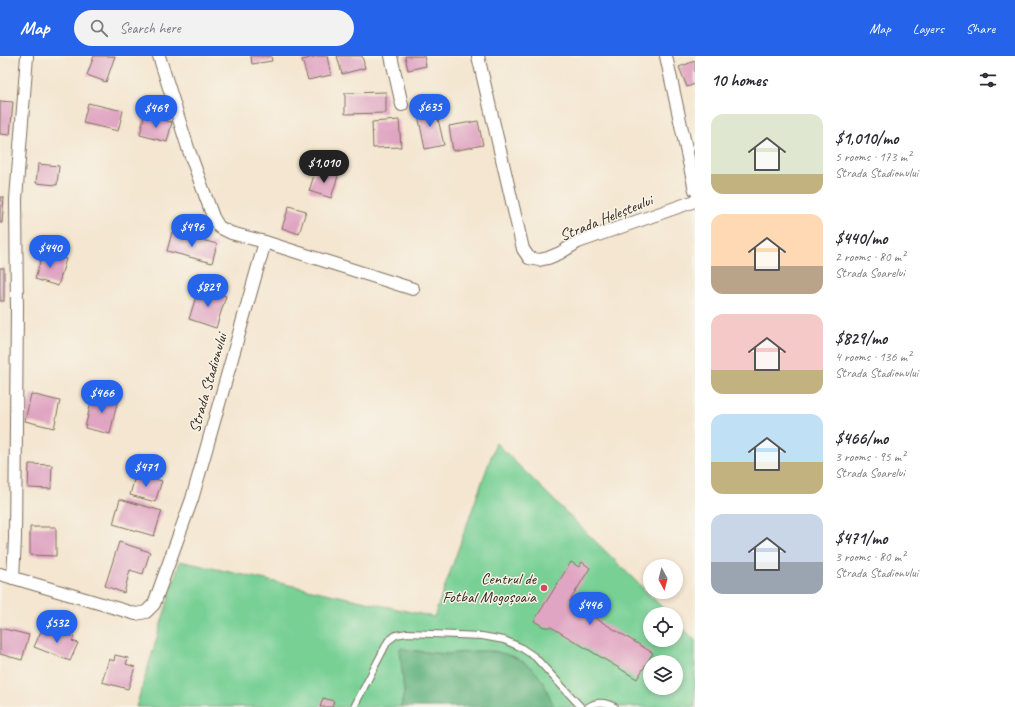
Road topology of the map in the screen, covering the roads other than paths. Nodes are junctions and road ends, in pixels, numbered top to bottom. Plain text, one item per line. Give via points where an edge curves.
1 (27, 56) edge
2 (159, 56) edge
3 (391, 56) edge
4 (478, 56) edge
5 (666, 56) edge
6 (402, 105) dead end
7 (695, 190) edge
8 (695, 201) edge
9 (265, 242) junction
10 (413, 289) dead end
11 (0, 574) edge
12 (13, 578) junction
13 (354, 707) edge
14 (581, 707) edge
15 (588, 707) edge
16 (615, 707) edge

1 - 12 street via 16,199 17,334
2 - 9 street via 213,218 219,228
3 - 6 street
4 - 8 street, Strada Heleșteului via 523,249 529,258 548,258 578,242
5 - 7 street
9 - 10 street
9 - 12 street, Strada Stadionului via 192,499 154,604 146,612 136,614
11 - 12 street, Strada Stadionului
13 - 14 lane via 388,641 396,635 407,633 482,636 509,642 534,657
15 - 16 lane via 598,703

